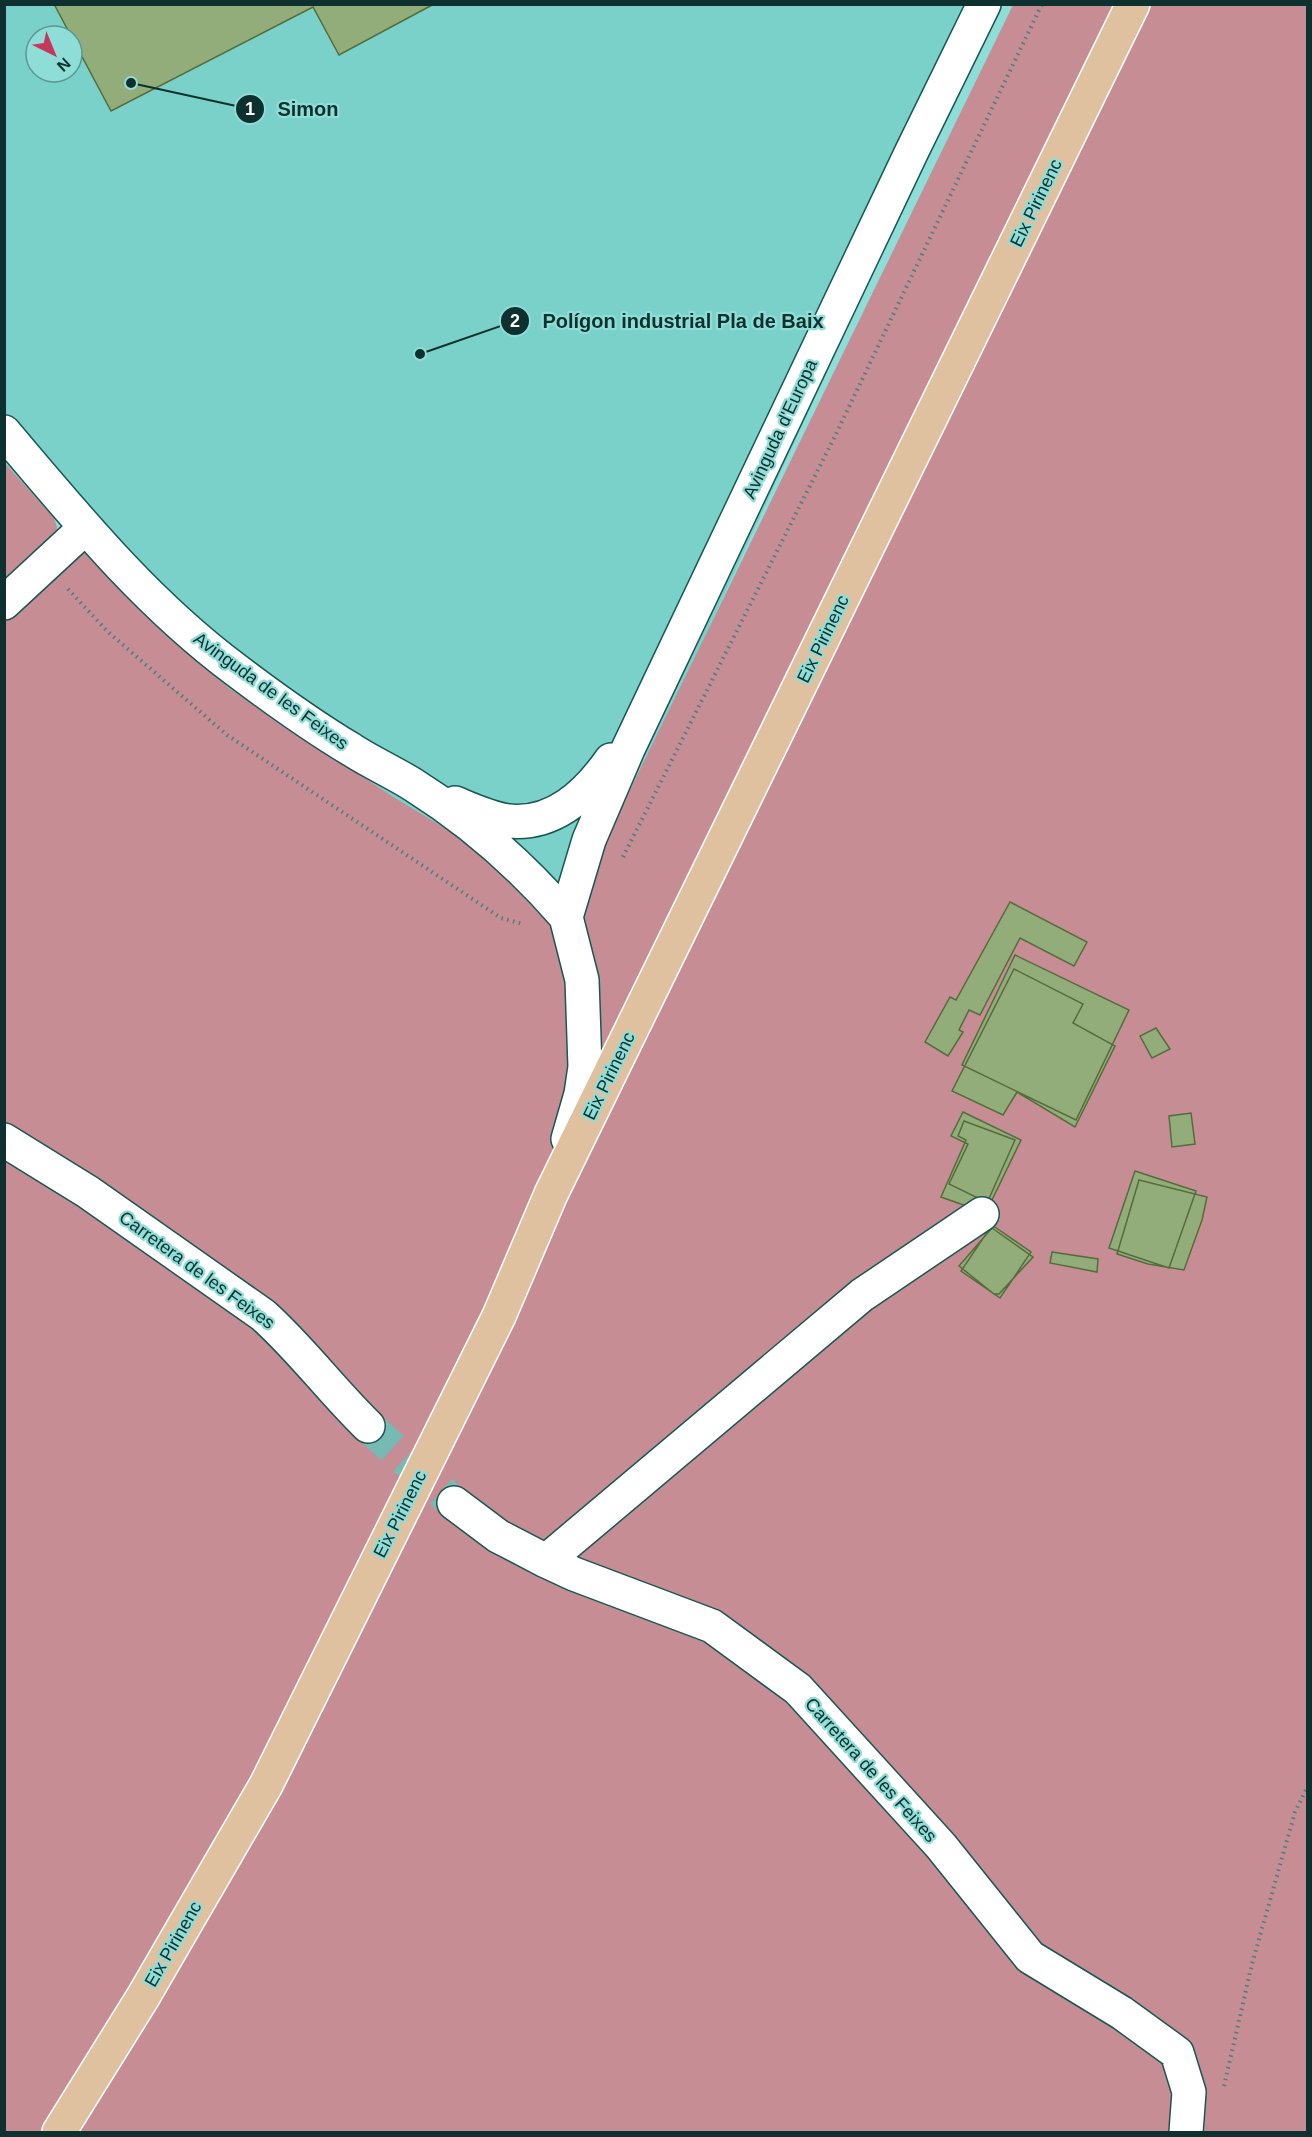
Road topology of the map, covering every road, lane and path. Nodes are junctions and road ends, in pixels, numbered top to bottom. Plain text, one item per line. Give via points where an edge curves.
1 (984, 4) edge
2 (1042, 4) edge
3 (1133, 4) edge
4 (4, 432) edge
5 (85, 528) junction
6 (46, 564) junction
7 (4, 603) edge
8 (655, 693) junction
9 (415, 786) junction
10 (619, 864) dead end
11 (566, 917) junction
12 (4, 1140) edge
13 (551, 1194) junction
14 (982, 1214) dead end
15 (368, 1426) tunnel mouth
16 (454, 1503) tunnel mouth
17 (546, 1562) junction
18 (1308, 1786) edge
19 (1222, 2095) dead end
20 (58, 2133) edge
21 (1186, 2133) edge

1 - 8 street, Avinguda d'Europa
2 - 10 path via 835,436
3 - 13 main road, Eix Pirinenc
4 - 5 street, Avinguda de les Feixes
5 - 6 street
5 - 9 street, Avinguda de les Feixes via 121,568 236,670 320,730
6 - 7 street
6 - 11 path via 107,631 227,735 501,918 526,925
8 - 9 street, Avinguda d'Europa via 586,793 564,809 537,819 509,821 481,814
8 - 11 street, Avinguda d'Europa via 593,830
9 - 11 street, Avinguda de les Feixes via 495,845
11 - 13 street via 582,980 585,1067 581,1094
12 - 15 street, Carretera de les Feixes via 88,1192 263,1315
13 - 20 main road, Eix Pirinenc via 499,1316 266,1785 143,1997
14 - 17 street via 862,1295
16 - 17 street, Carretera de les Feixes via 498,1536
17 - 21 street, Carretera de les Feixes via 712,1626 798,1689 941,1846 1030,1957 1122,2013 1177,2053 1189,2092
18 - 19 path via 1295,1812 1264,1920

